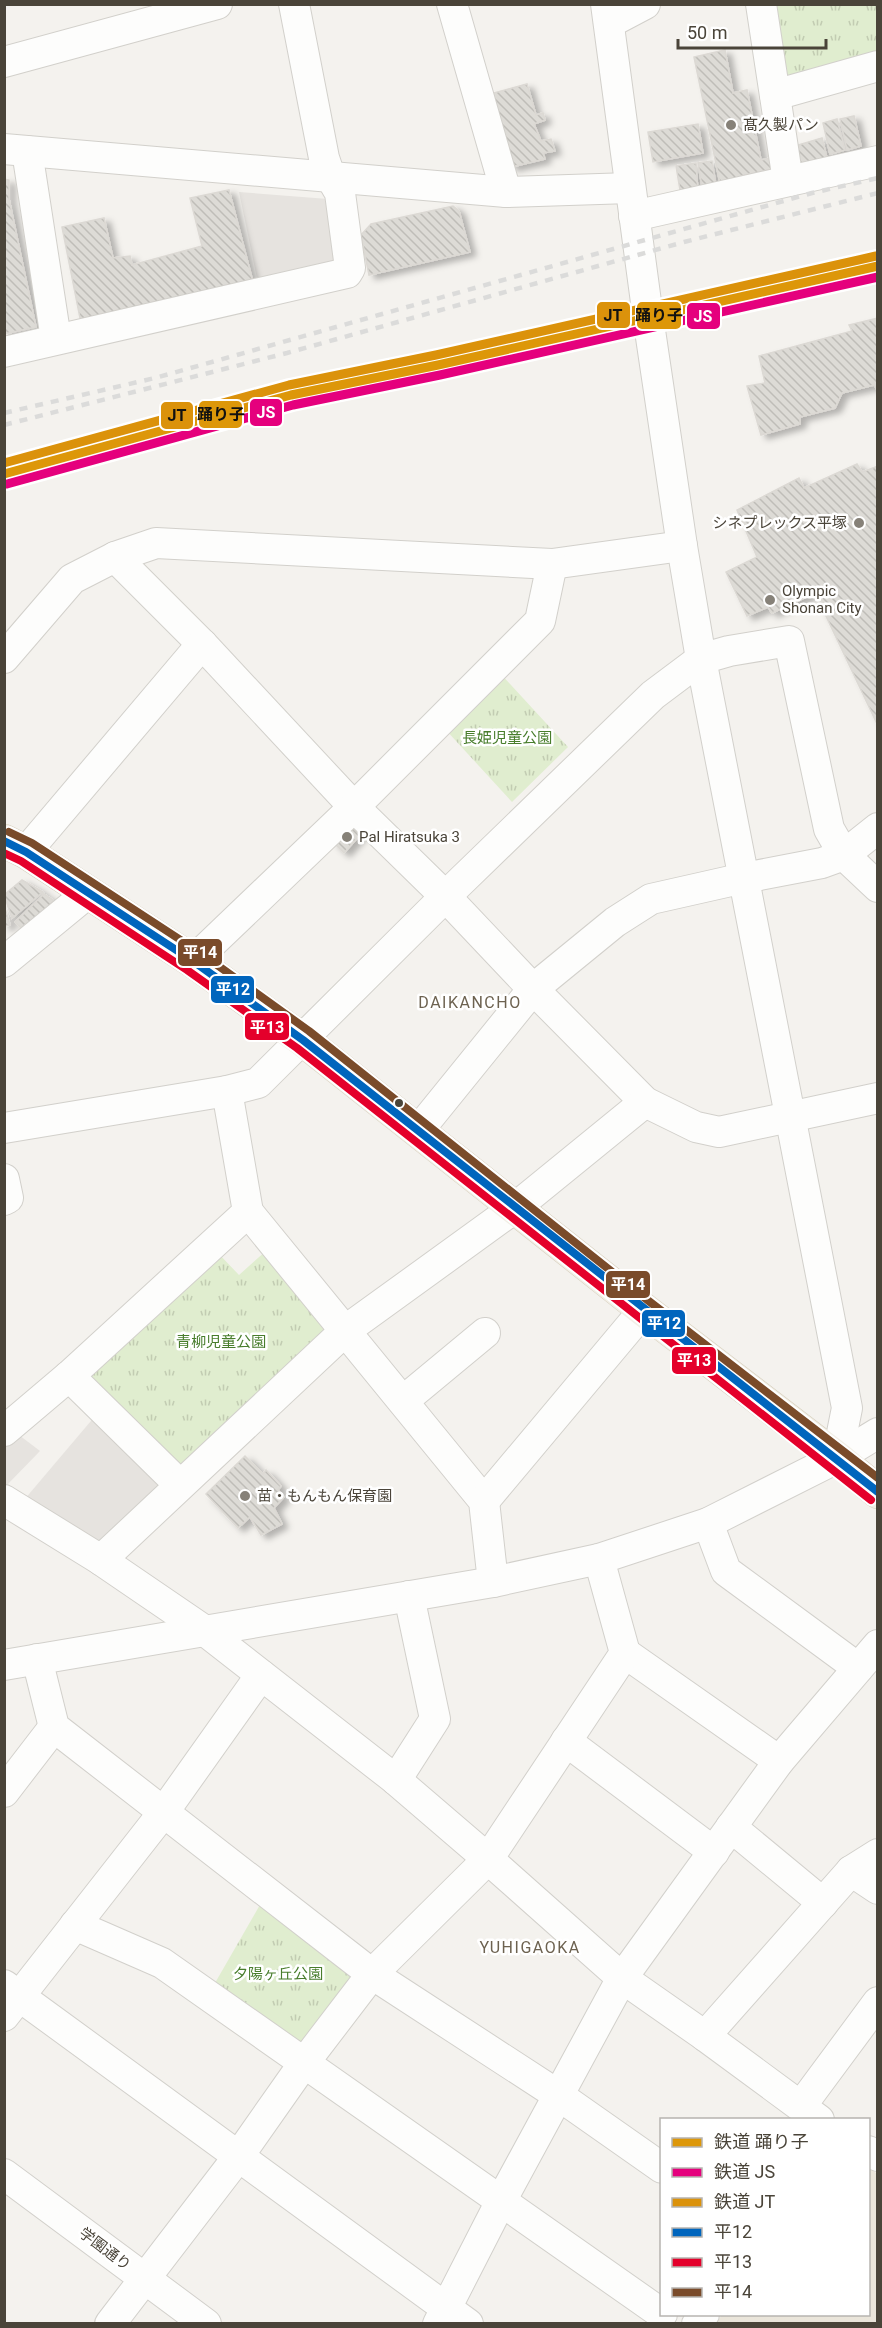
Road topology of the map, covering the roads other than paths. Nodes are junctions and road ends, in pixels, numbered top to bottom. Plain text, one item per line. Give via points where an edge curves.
1 (217, 4) edge
2 (294, 4) edge
3 (452, 4) edge
4 (645, 4) edge
5 (761, 4) edge
6 (607, 14) edge
7 (4, 62) edge
8 (878, 66) edge
9 (775, 95) junction
10 (16, 150) edge
11 (878, 162) edge
12 (330, 176) junction
13 (788, 181) junction
14 (506, 192) junction
15 (632, 202) junction
16 (56, 339) junction
17 (4, 352) edge
18 (682, 546) junction
19 (115, 556) junction
20 (552, 564) junction
21 (202, 644) junction
22 (4, 658) edge
23 (701, 659) junction
24 (354, 807) junction
25 (878, 828) edge
26 (15, 847) edge
27 (844, 855) junction
28 (744, 878) junction
29 (878, 887) edge
30 (88, 893) junction
31 (446, 896) junction
32 (193, 961) junction
33 (4, 963) edge
34 (533, 989) junction
35 (303, 1040) junction
36 (227, 1091) junction
37 (878, 1098) edge
38 (645, 1102) junction
39 (791, 1115) junction
40 (4, 1128) edge
41 (417, 1131) junction
42 (4, 1179) edge
43 (4, 1200) edge
44 (516, 1207) junction
45 (248, 1212) junction
46 (644, 1310) junction
47 (346, 1330) junction
48 (485, 1333) dead end
49 (69, 1376) junction
50 (403, 1401) junction
51 (4, 1431) edge
52 (878, 1433) edge
53 (837, 1458) junction
54 (180, 1485) junction
55 (878, 1492) edge
56 (4, 1500) edge
57 (484, 1501) junction
58 (708, 1523) junction
59 (599, 1559) junction
60 (100, 1560) junction
61 (493, 1582) junction
62 (410, 1596) junction
63 (205, 1631) junction
64 (877, 1645) edge
65 (625, 1653) junction
66 (37, 1659) junction
67 (4, 1665) edge
68 (858, 1668) junction
69 (261, 1675) junction
70 (54, 1727) junction
71 (566, 1742) junction
72 (779, 1761) junction
73 (396, 1780) junction
74 (4, 1792) edge
75 (163, 1813) junction
76 (731, 1827) junction
77 (714, 1852) junction
78 (878, 1854) edge
79 (488, 1859) junction
80 (851, 1871) junction
81 (878, 1889) edge
82 (823, 1903) junction
83 (75, 1925) junction
84 (372, 1974) junction
85 (622, 1978) junction
86 (10, 1998) edge
87 (878, 2002) edge
88 (705, 2036) junction
89 (304, 2063) junction
90 (558, 2095) junction
91 (810, 2113) edge
92 (238, 2157) junction
93 (660, 2167) edge
94 (4, 2174) edge
95 (501, 2201) junction
96 (144, 2278) junction
97 (660, 2313) edge
98 (451, 2318) edge
99 (110, 2324) edge
100 (206, 2324) edge

1 - 7 street
2 - 12 street
3 - 14 street
4 - 6 street
5 - 9 street
6 - 15 street
8 - 9 street
9 - 13 street
10 - 12 street
10 - 16 street
11 - 13 street
12 - 14 street
12 - 16 street via 340,193 350,268 347,273
13 - 15 street
14 - 15 street
15 - 18 street
16 - 17 street
18 - 20 street
18 - 23 street
19 - 20 street via 156,543
19 - 21 street
19 - 22 street via 72,579
20 - 24 street via 540,621
21 - 24 street
21 - 26 street
23 - 27 street via 789,641 829,830
23 - 28 street
23 - 31 street via 653,695
24 - 31 street
24 - 32 street
25 - 27 street
26 - 30 main road
27 - 28 street
27 - 29 street
28 - 34 street via 651,899 615,922
28 - 39 street
30 - 32 main road
30 - 33 street
31 - 34 street
31 - 35 street
32 - 35 main road
34 - 38 street
34 - 41 street
35 - 36 street via 258,1083
35 - 41 main road
36 - 40 street
36 - 45 street
37 - 39 street
38 - 39 street via 696,1127 719,1132
38 - 44 street
39 - 53 street via 847,1407
41 - 44 main road
42 - 43 street via 8,1198
44 - 46 main road
44 - 47 street
45 - 47 street
45 - 49 street
46 - 53 main road
46 - 57 street
47 - 50 street
47 - 54 street
48 - 50 street
49 - 51 street
49 - 54 street
50 - 57 street
52 - 53 street
53 - 55 main road
53 - 58 street
54 - 60 street
56 - 60 street
57 - 61 street
58 - 59 street
58 - 68 street via 726,1570
59 - 61 street
59 - 65 street
60 - 63 street
61 - 62 street
62 - 63 street
62 - 73 street via 435,1719
63 - 66 street
63 - 69 street
64 - 68 street
65 - 71 street
65 - 72 street
66 - 67 street
66 - 70 street
68 - 72 street
69 - 73 street
69 - 75 street
70 - 74 street
70 - 75 street
71 - 77 street
71 - 79 street
72 - 76 street
73 - 79 street
75 - 83 street
75 - 84 street
76 - 77 street
76 - 82 street
77 - 85 street
78 - 80 street
79 - 84 street
79 - 85 street
80 - 81 street
80 - 82 street
82 - 88 street
83 - 86 street
83 - 89 street via 162,1963
84 - 89 street
84 - 90 street
85 - 88 street
85 - 90 street
86 - 92 street
87 - 91 street
88 - 91 street
89 - 92 street
89 - 95 street
90 - 93 street
90 - 95 street
92 - 96 street
92 - 98 street
94 - 96 street, 学園通り
95 - 97 street
95 - 98 street
96 - 99 street
96 - 100 street, 学園通り

